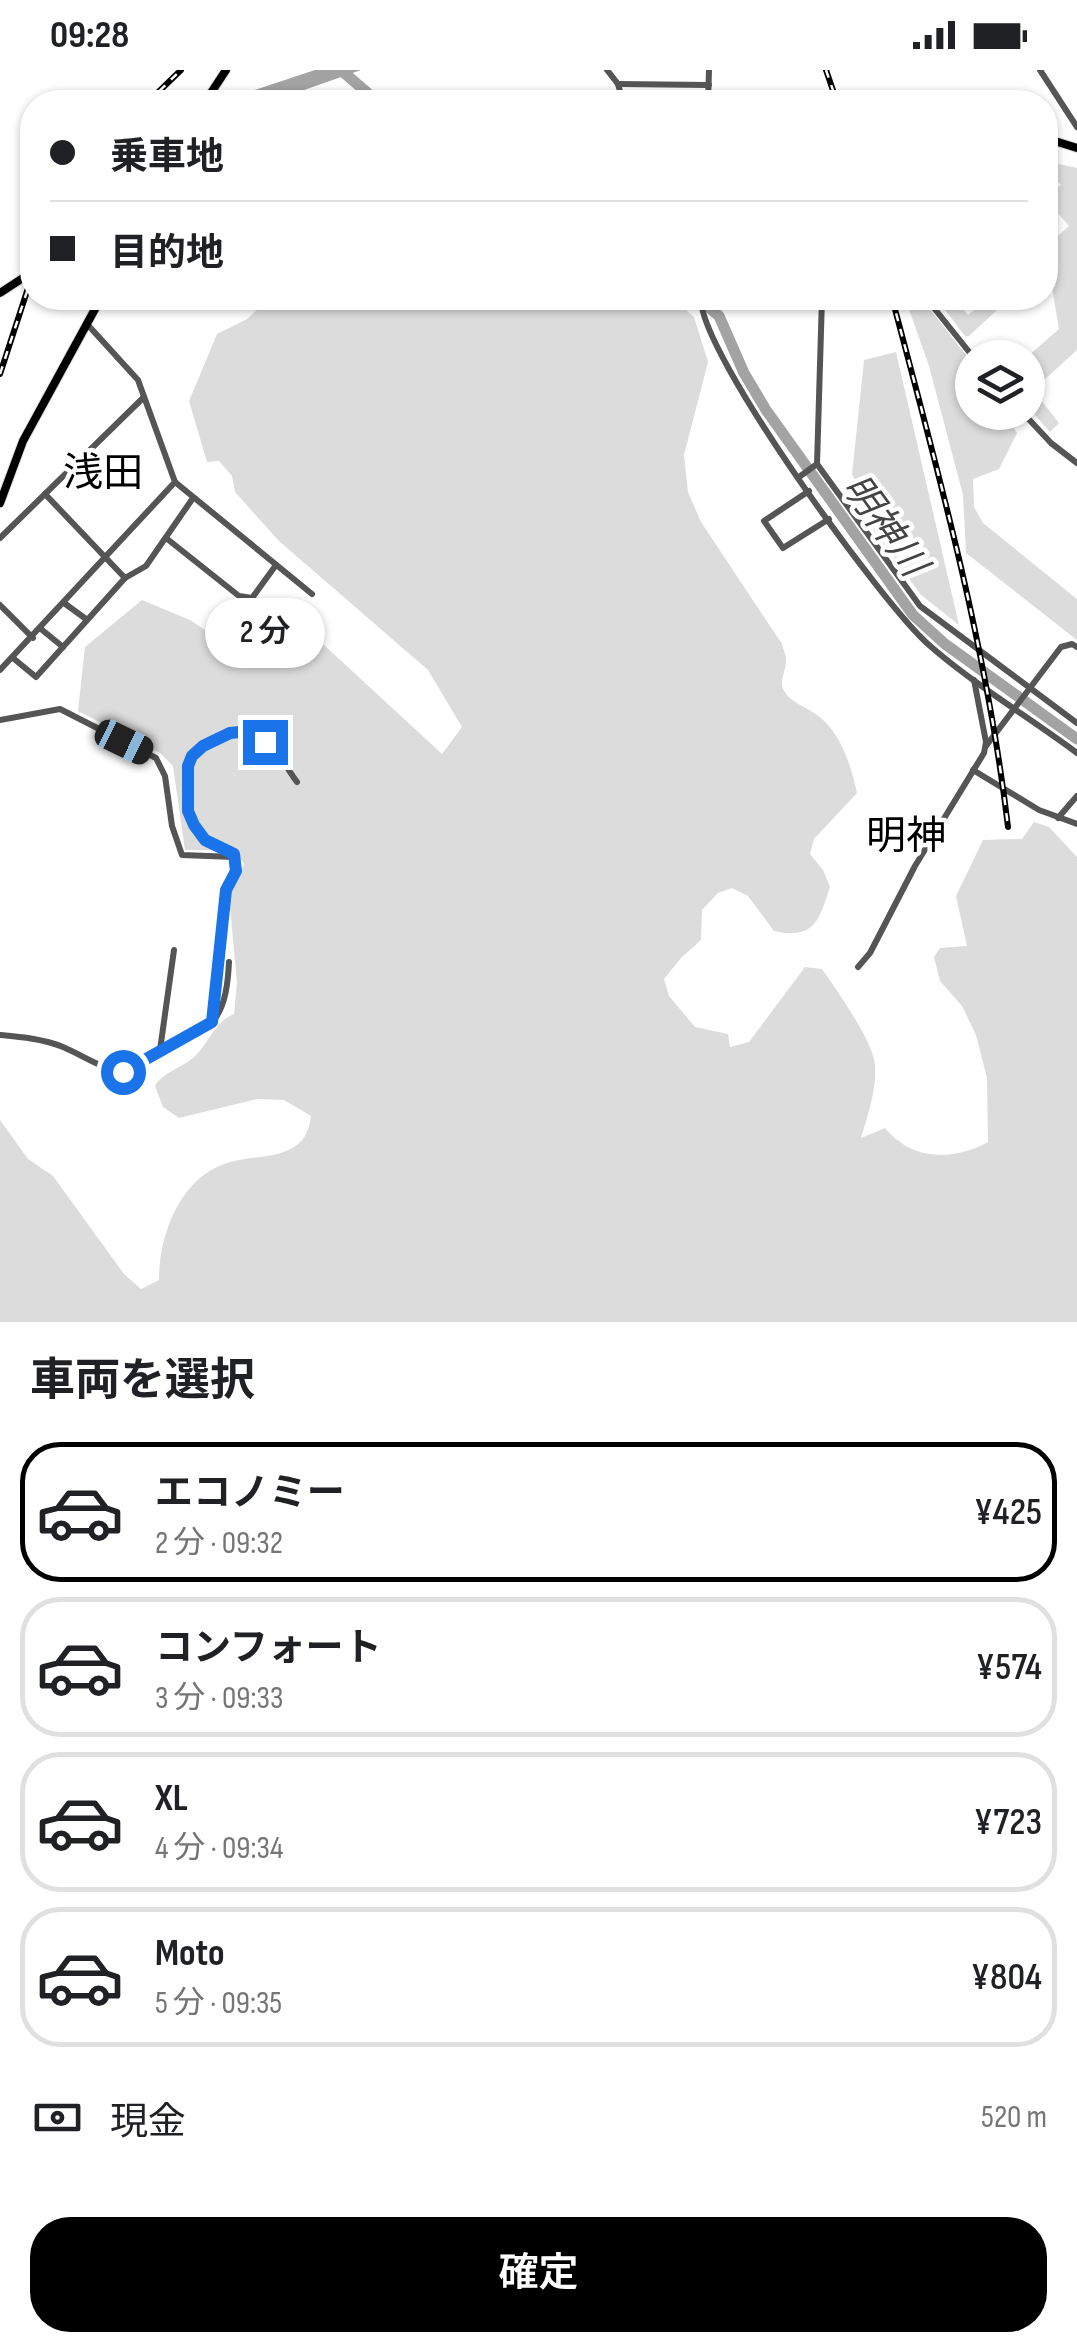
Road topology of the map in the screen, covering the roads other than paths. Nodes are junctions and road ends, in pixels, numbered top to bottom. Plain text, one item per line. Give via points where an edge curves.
1 (608, 70) edge
2 (710, 70) edge
3 (618, 84) junction
4 (709, 85) junction
5 (619, 90) edge
6 (709, 90) edge
7 (1058, 97) edge
8 (1077, 127) edge
9 (94, 310) edge
10 (701, 310) edge
11 (821, 310) edge
12 (936, 310) edge
13 (86, 324) junction
14 (960, 340) edge
15 (144, 397) junction
16 (1039, 430) edge
17 (1077, 463) edge
18 (814, 466) junction
19 (801, 476) junction
20 (175, 482) junction
21 (810, 491) junction
22 (45, 494) junction
23 (193, 498) junction
24 (0, 503) edge
25 (829, 519) junction
26 (0, 538) edge
27 (166, 538) junction
28 (107, 557) junction
29 (276, 565) junction
30 (125, 578) junction
31 (312, 594) dead end
32 (64, 604) junction
33 (0, 605) edge
34 (86, 619) junction
35 (41, 629) junction
36 (32, 638) junction
37 (63, 647) junction
38 (1077, 647) edge
39 (13, 658) junction
40 (0, 670) edge
41 (974, 678) junction
42 (1027, 690) junction
43 (1016, 706) junction
44 (0, 720) edge
45 (1077, 724) edge
46 (985, 748) junction
47 (1077, 752) edge
48 (972, 770) junction
49 (296, 782) dead end
50 (1077, 796) edge
51 (1058, 818) junction
52 (1077, 824) edge
53 (234, 857) junction
54 (174, 950) dead end
55 (229, 962) dead end
56 (858, 967) dead end
57 (212, 1022) junction
58 (0, 1035) edge
59 (160, 1050) junction

1 - 3 street
2 - 4 street
3 - 4 street
3 - 5 street
4 - 6 street
7 - 8 street
9 - 13 main road
10 - 19 street via 745,400
11 - 18 street
12 - 14 street
13 - 15 street via 138,380
13 - 24 main road via 24,441
15 - 20 street
15 - 22 street
16 - 17 street
18 - 19 street
18 - 42 street via 920,606
19 - 21 street
20 - 23 street
20 - 28 street
21 - 25 street
21 - 25 street via 764,521 783,548
22 - 26 street
22 - 28 street
23 - 27 street
23 - 29 street
25 - 41 street via 896,612
27 - 29 street via 240,596 252,598
27 - 30 street via 146,566
28 - 30 street
28 - 32 street
29 - 31 street
30 - 34 street
32 - 34 street
32 - 35 street
33 - 36 street
34 - 37 street
35 - 36 street
35 - 37 street
36 - 39 street
37 - 39 street via 36,676
38 - 42 street via 1062,647
39 - 40 street
41 - 43 street
41 - 46 street
42 - 43 street
42 - 45 street
43 - 46 street
43 - 47 street
44 - 53 street via 60,709 152,755 165,776 182,855
46 - 48 street
48 - 51 street
48 - 56 street
49 - 53 street via 265,742 240,732 192,756 187,800 194,825
50 - 51 street
51 - 52 street
53 - 57 street
54 - 59 street
55 - 57 street
57 - 59 street
58 - 59 street via 63,1047 123,1072

